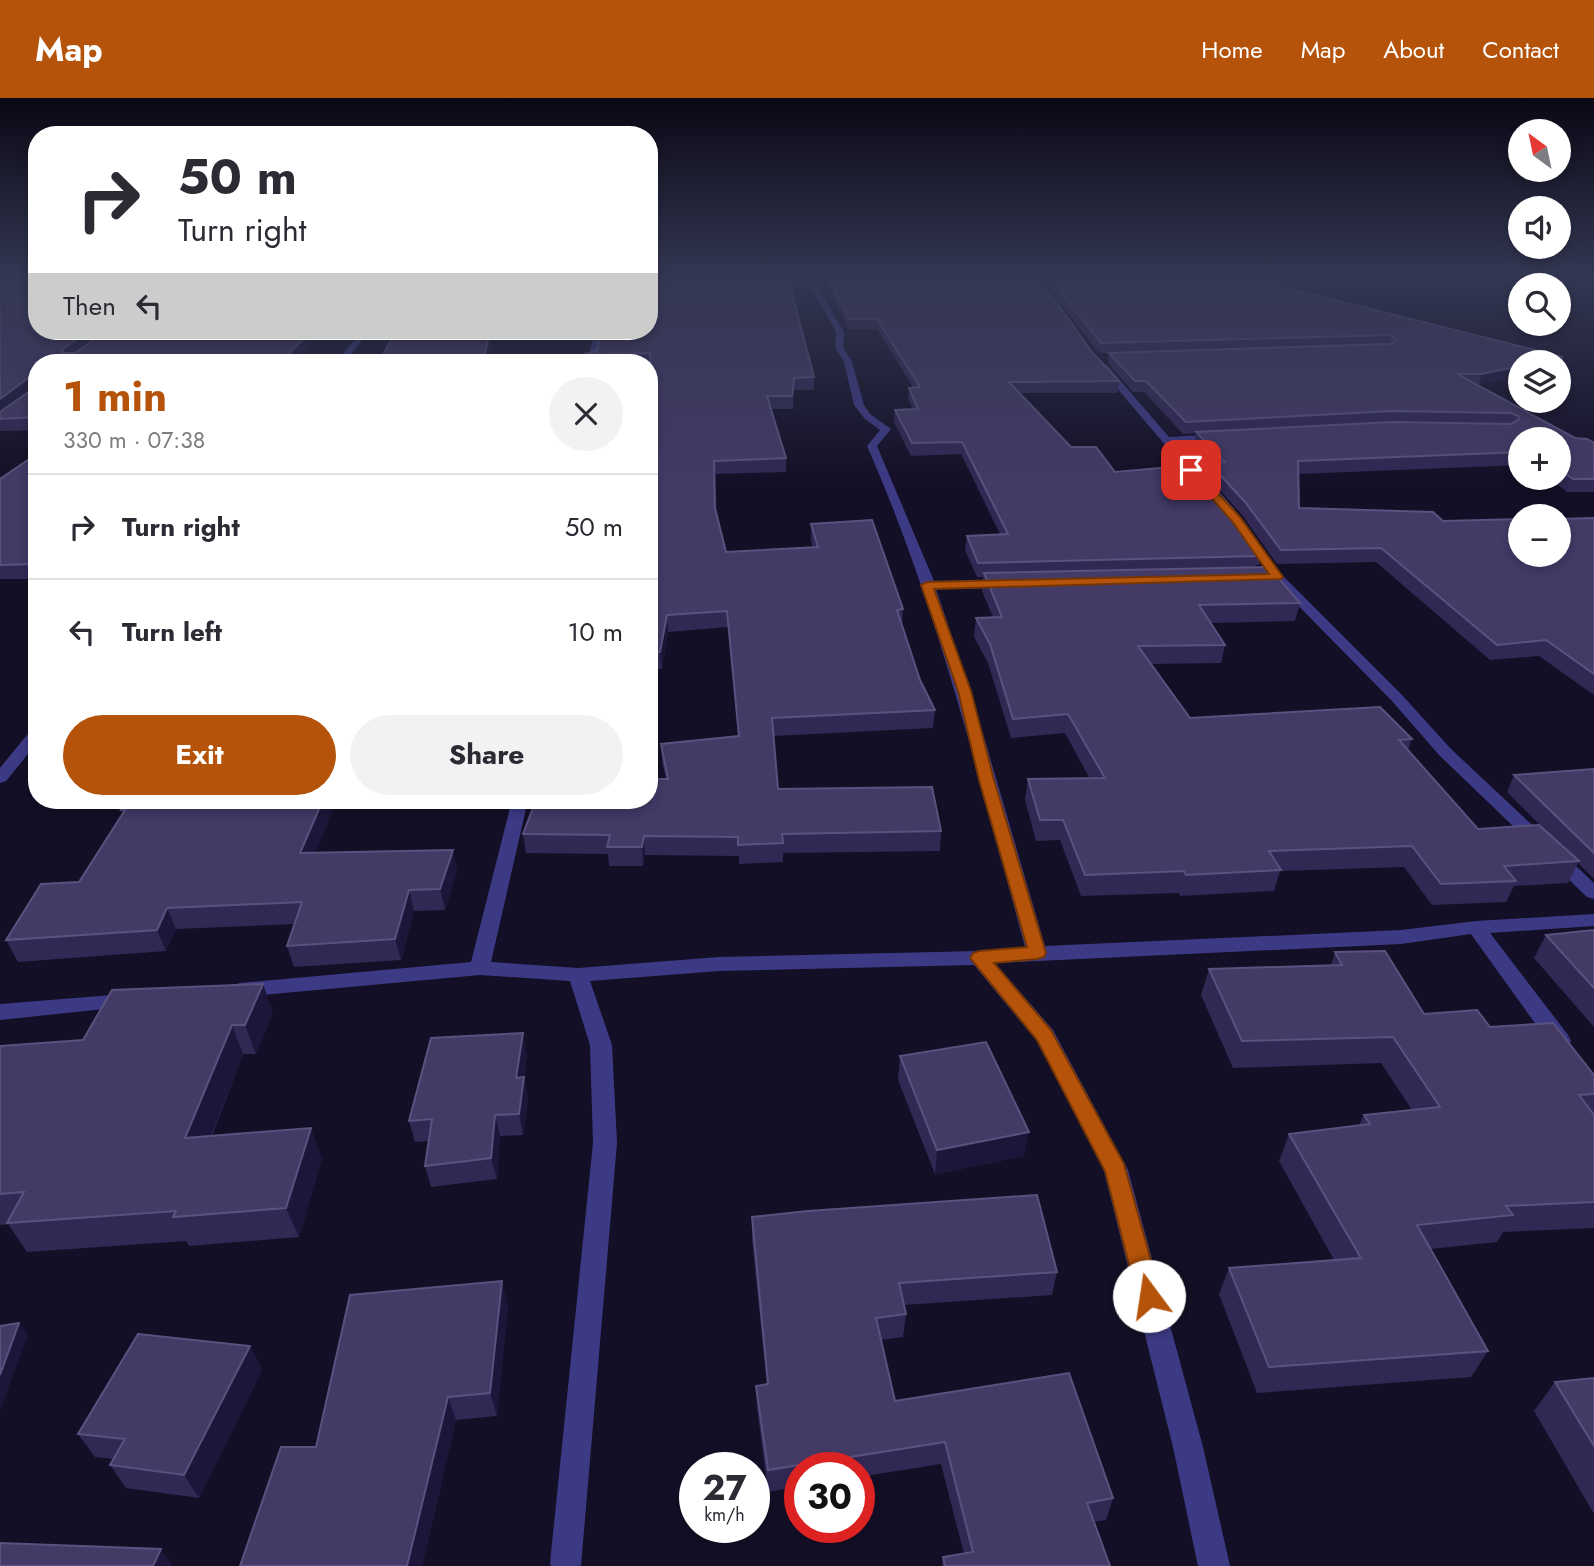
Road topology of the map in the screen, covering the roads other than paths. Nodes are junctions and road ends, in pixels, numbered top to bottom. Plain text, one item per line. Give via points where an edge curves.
1 (839, 346) edge
2 (1110, 358) edge
3 (1228, 436) edge
4 (1167, 440) junction
5 (1209, 489) edge
6 (1236, 519) edge
7 (1024, 584) edge
8 (927, 585) junction
9 (28, 744) edge
10 (0, 778) edge
11 (518, 809) edge
12 (1594, 893) edge
13 (1594, 920) edge
14 (1476, 927) junction
15 (1037, 953) junction
16 (979, 958) junction
17 (480, 968) junction
18 (578, 975) junction
19 (219, 992) edge
20 (151, 998) edge
21 (0, 1012) edge
22 (1570, 1054) edge
23 (566, 1563) dead end
24 (1214, 1566) edge

1 - 8 street via 859,405 886,429 872,446 894,491
2 - 4 street via 1096,359
3 - 4 street
4 - 5 street
6 - 12 street via 1270,577
7 - 8 street
8 - 15 street via 965,691
9 - 10 street
11 - 17 street
13 - 14 street
14 - 15 street via 1401,937
14 - 22 street
15 - 16 street
16 - 18 street via 719,964
16 - 24 street via 1045,1035 1116,1170
17 - 18 street
17 - 19 street
18 - 23 street via 601,1045 605,1143
20 - 21 street

